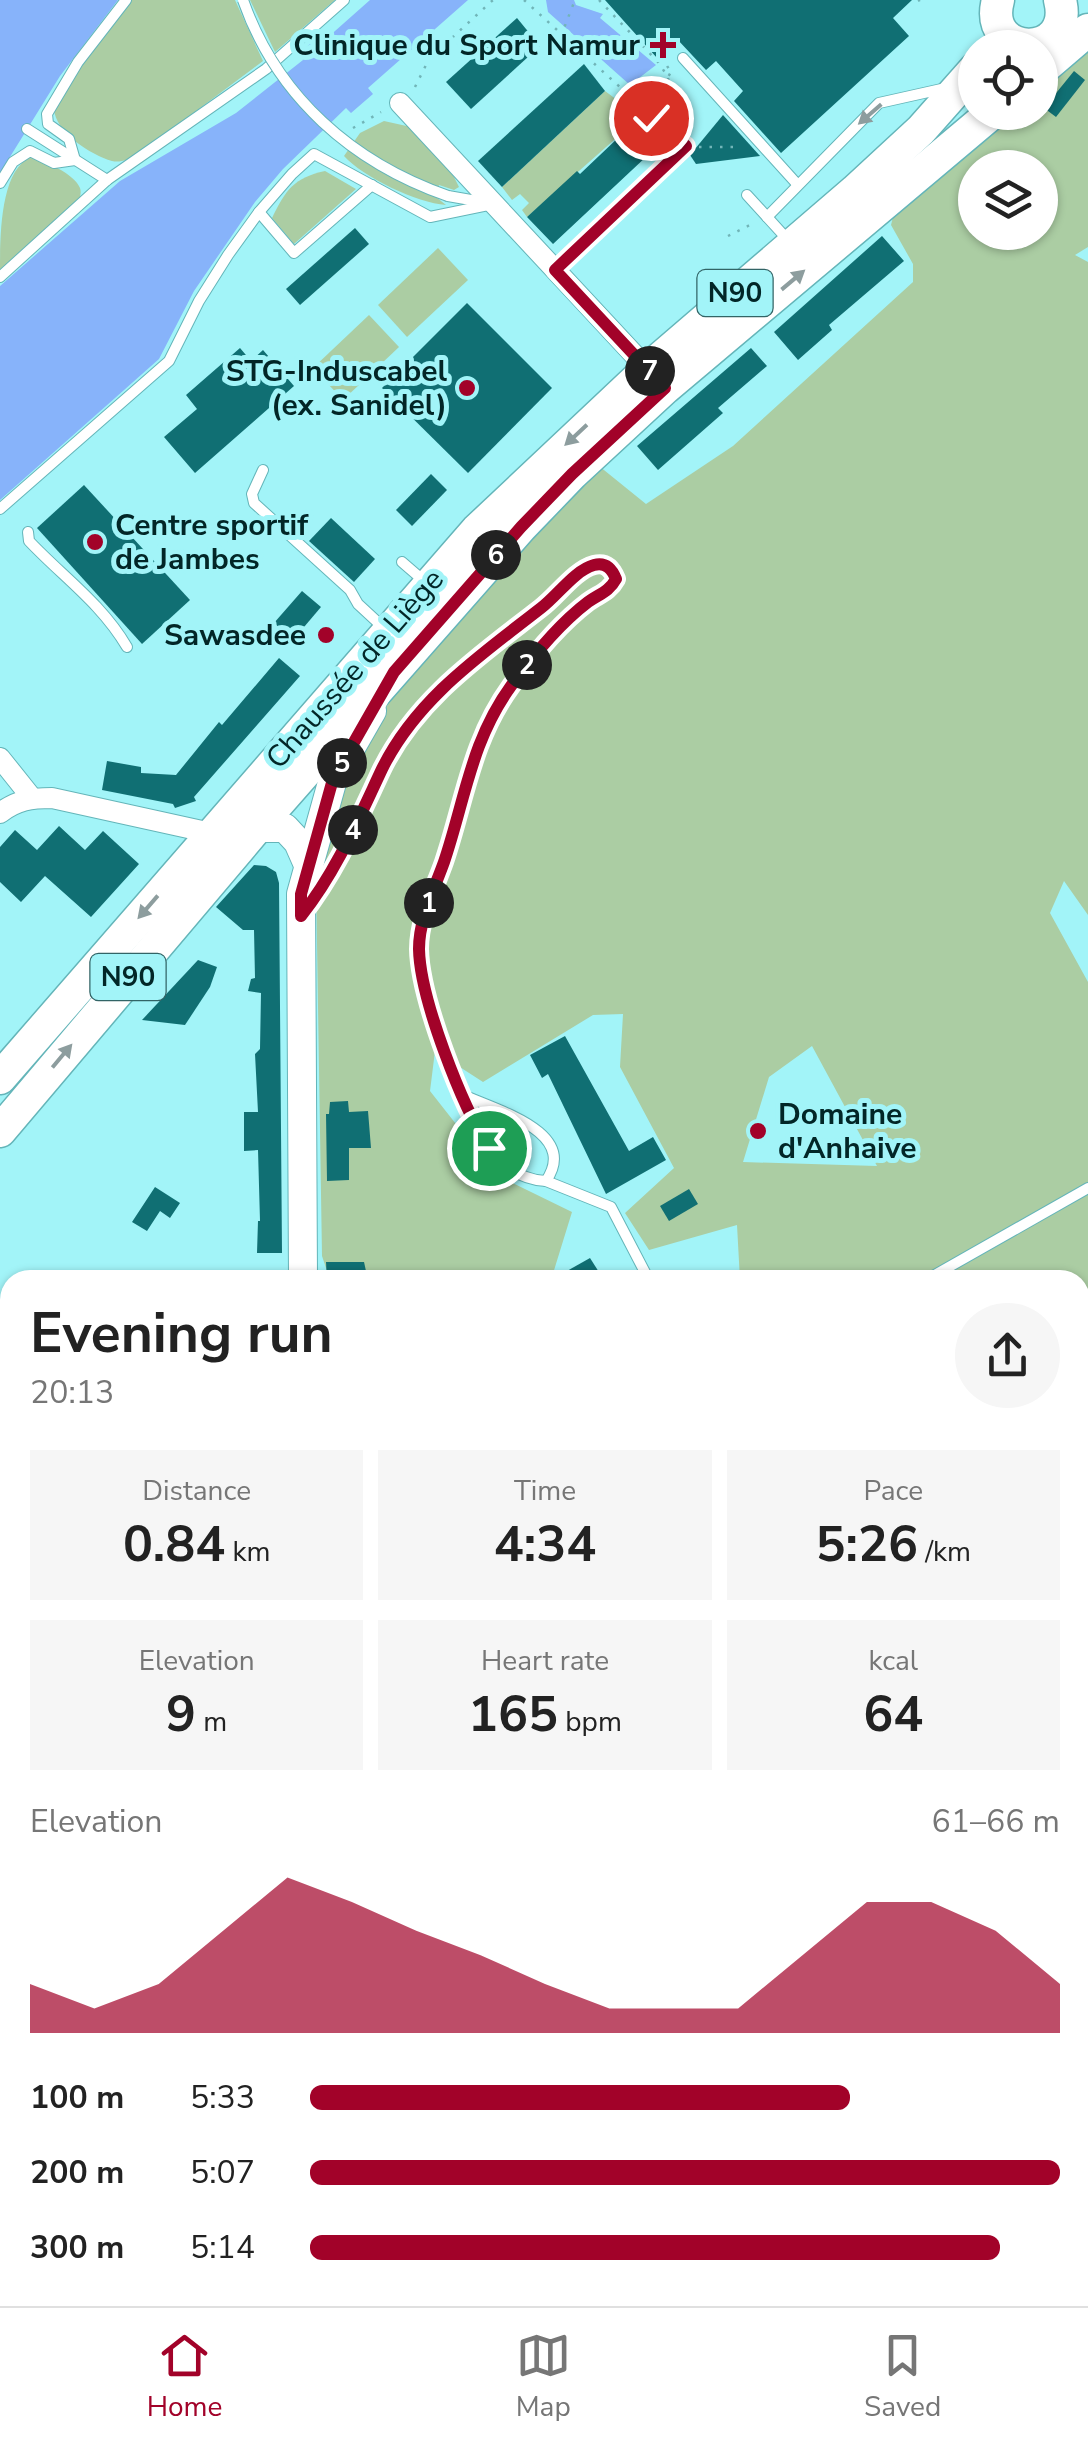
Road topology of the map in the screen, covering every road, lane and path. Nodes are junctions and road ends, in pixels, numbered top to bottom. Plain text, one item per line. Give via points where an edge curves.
1 (126, 0) edge
2 (243, 0) edge
3 (344, 0) edge
4 (493, 0) edge
5 (524, 0) edge
6 (575, 0) edge
7 (599, 0) edge
8 (1088, 8) edge
9 (1058, 32) edge
10 (560, 33) junction
11 (557, 46) dead end
12 (662, 58) dead end
13 (683, 58) dead end
14 (668, 76) junction
15 (958, 87) edge
16 (958, 96) edge
17 (958, 99) edge
18 (400, 103) junction
19 (27, 129) dead end
20 (971, 130) edge
21 (686, 146) joint
22 (763, 146) junction
23 (314, 154) junction
24 (75, 160) junction
25 (107, 180) junction
26 (0, 183) edge
27 (797, 184) junction
28 (372, 185) junction
29 (747, 195) dead end
30 (494, 204) junction
31 (259, 212) junction
32 (767, 216) junction
33 (728, 236) dead end
34 (792, 244) junction
35 (828, 250) junction
36 (555, 270) junction
37 (0, 278) edge
38 (656, 379) junction
39 (263, 470) dead end
40 (0, 509) edge
41 (28, 532) dead end
42 (402, 562) dead end
43 (429, 585) junction
44 (388, 632) junction
45 (127, 647) dead end
46 (394, 672) junction
47 (0, 758) edge
48 (32, 798) junction
49 (0, 812) edge
50 (258, 826) junction
51 (212, 833) junction
52 (309, 867) junction
53 (301, 905) junction
54 (0, 1078) edge
55 (461, 1094) junction
56 (0, 1130) edge
57 (546, 1181) junction
58 (1088, 1188) edge
59 (303, 1270) edge
60 (644, 1270) edge
61 (944, 1270) edge

1 - 24 lane via 48,114 48,124 69,139
2 - 30 lane, bridge via 285,81 323,124 368,160 416,185
3 - 25 lane via 266,69
4 - 18 path via 430,60
5 - 10 path
6 - 10 path
7 - 14 path
8 - 9 main road
10 - 11 path
10 - 14 path via 676,138
12 - 14 path
13 - 22 lane
15 -> 27 lane via 879,103
16 - 34 main road, Chaussée de Liège / N90
17 - 35 main road, N90
18 - 23 path
18 - 30 street
19 - 24 lane
20 - 35 main road, Chaussée de Liège / N90
21 - 22 path
21 - 36 lane
22 - 27 lane
23 - 28 lane
23 - 31 lane
24 - 25 lane
24 - 26 lane via 54,163 30,151
25 - 37 lane
27 - 32 lane
28 - 30 lane via 430,216
28 - 31 lane via 294,254
29 - 32 lane
30 - 36 street
31 - 40 lane via 199,300 169,361
32 - 33 path
32 - 34 lane
34 - 38 main road, Chaussée de Liège / N90
38 -> 35 main road, Chaussée de Liège / N90
36 - 38 street
38 -> 43 main road, Chaussée de Liège / N90 via 518,488
38 - 46 main road, Chaussée de Liège / N90
39 - 44 lane via 254,503
41 - 45 lane via 29,542 71,578
42 - 43 lane
43 - 44 main road, Chaussée de Liège / N90
44 - 51 main road, Chaussée de Liège / N90
46 - 50 main road, N90
46 - 52 street, Chaussée de Liège via 333,779
47 - 48 street
48 - 49 street
48 - 51 street
50 - 51 street
50 - 52 street via 285,828
50 - 53 street, Chaussée de Liège via 293,863
56 -> 50 main road, N90
51 -> 54 main road, N90
52 - 53 street, Chaussée de Liège
53 - 55 lane via 326,885 386,762 436,694 591,565 612,568 616,579 610,589 553,636 496,706 477,743 424,918 421,969
53 - 59 street, Chaussée de Liège
55 - 57 lane via 489,1148 512,1171
55 - 57 lane via 539,1129 553,1150 554,1169
57 - 60 lane via 611,1206
58 - 61 lane

